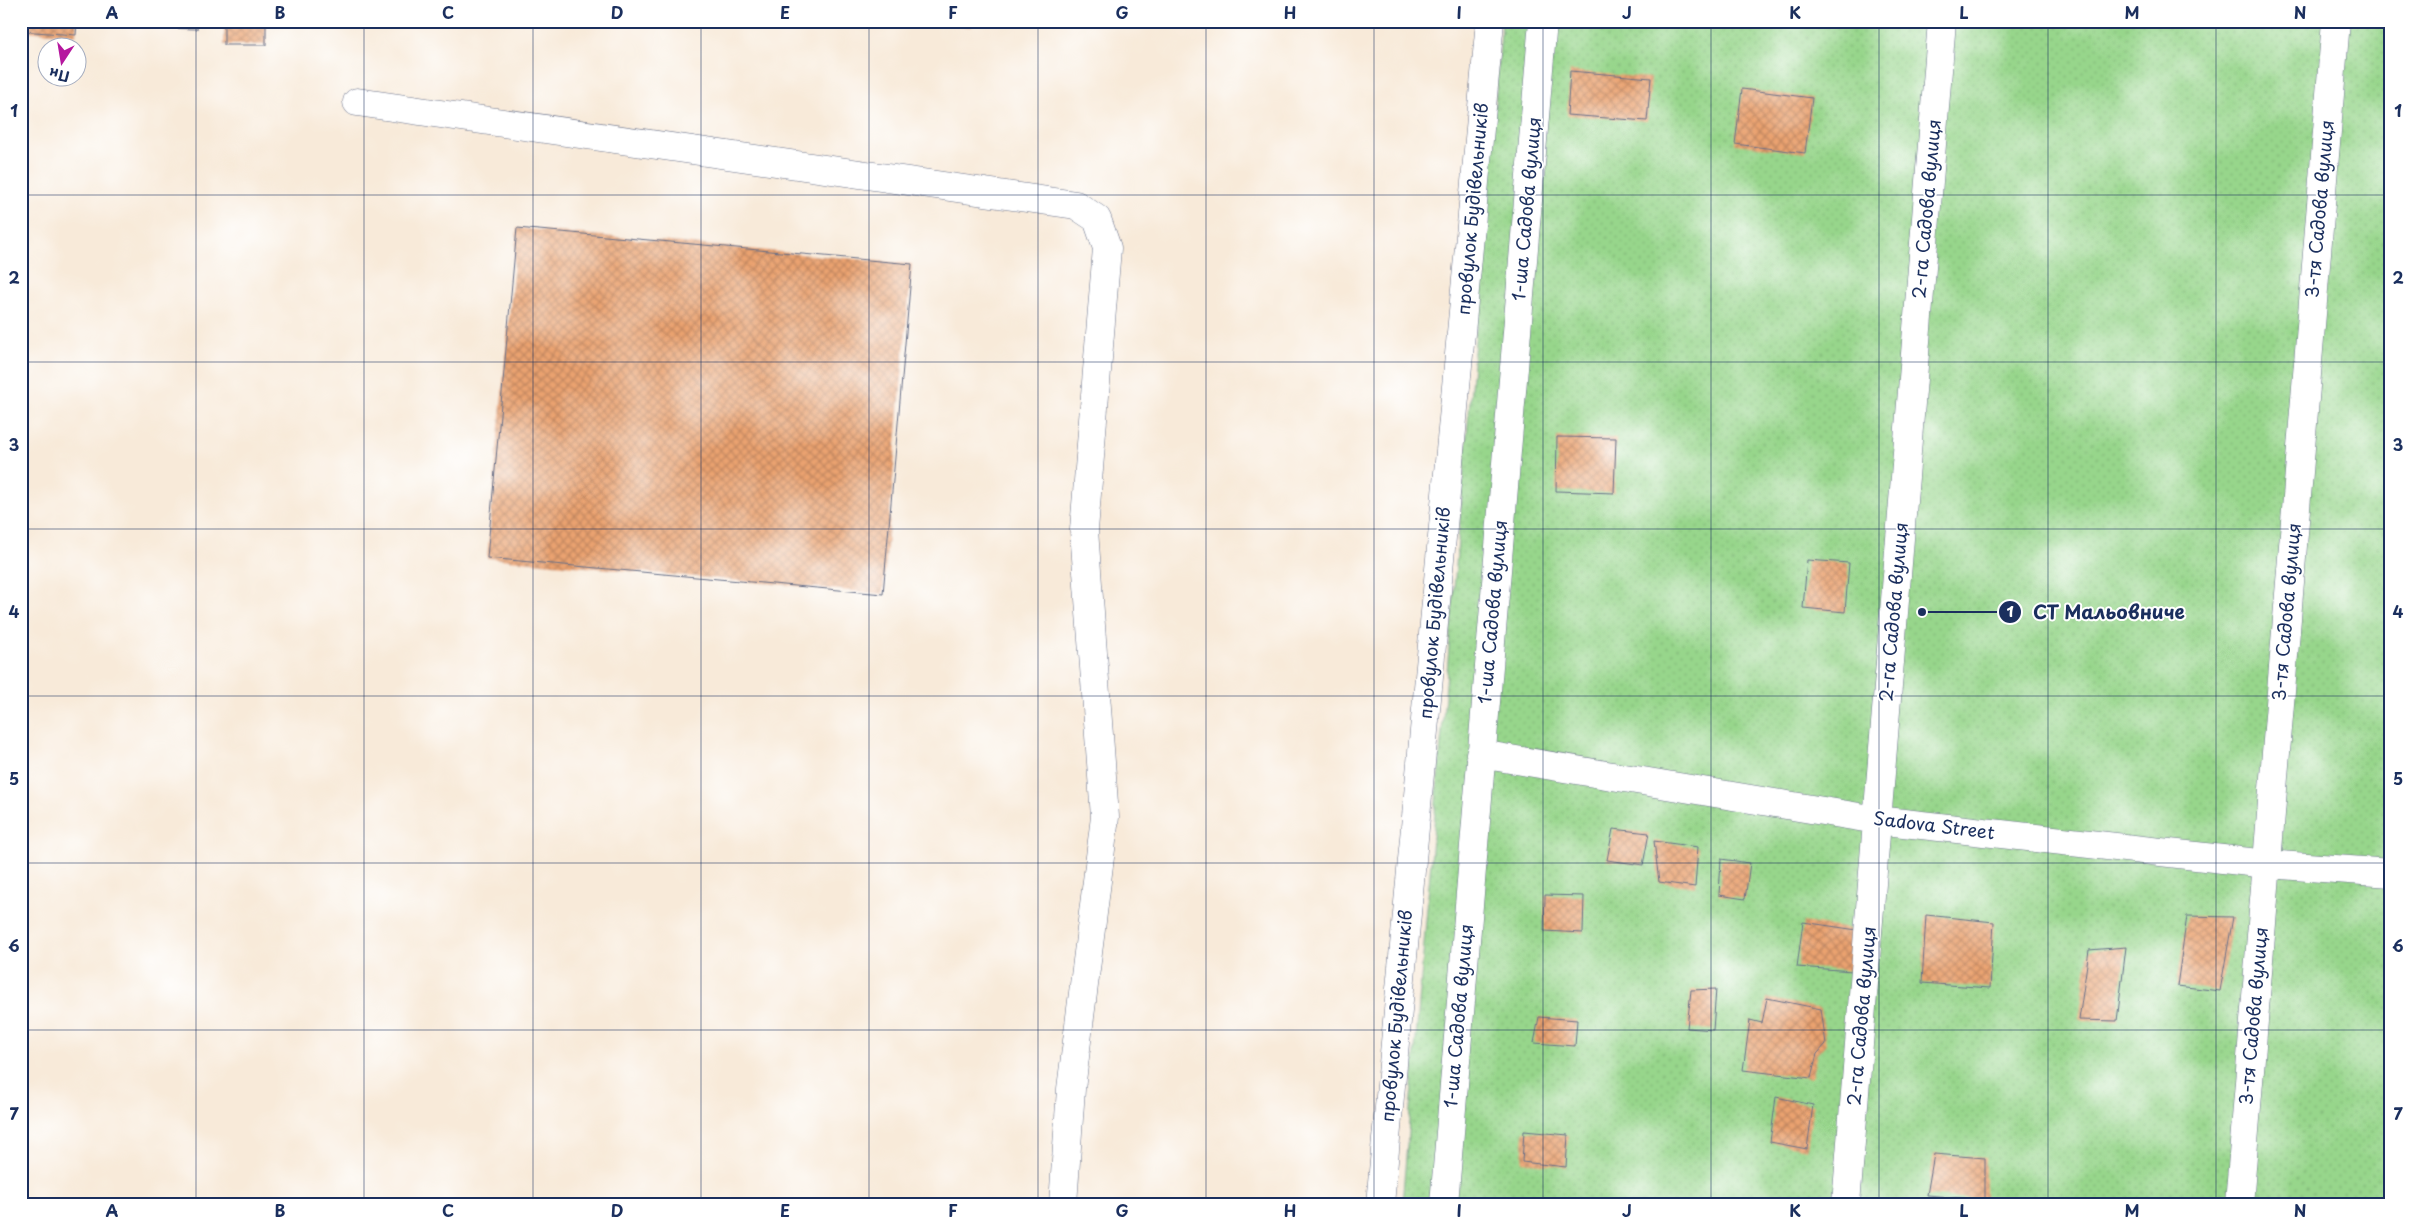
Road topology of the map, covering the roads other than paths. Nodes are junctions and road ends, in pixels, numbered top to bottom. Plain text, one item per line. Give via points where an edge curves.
1 (1543, 21) edge
2 (1942, 21) edge
3 (2336, 21) edge
4 (1484, 22) edge
5 (357, 102) dead end
6 (1480, 754) junction
7 (1877, 820) junction
8 (2266, 864) junction
9 (2391, 873) edge
10 (1064, 1204) edge
11 (1380, 1204) edge
12 (1444, 1204) edge
13 (1846, 1204) edge
14 (2239, 1204) edge

1 - 6 street, 1-ша Садова вулиця
2 - 7 street, 2-га Садова вулиця
3 - 8 street, 3-тя Садова вулиця
4 - 11 street, провулок Будівельників
5 - 10 street via 1076,205 1097,219 1107,248 1084,530 1105,817 1071,1089
6 - 7 street, Sadova Street
6 - 12 street, 1-ша Садова вулиця
7 - 8 street, Sadova Street
7 - 13 street, 2-га Садова вулиця
8 - 9 street, Sadova Street
8 - 14 street, 3-тя Садова вулиця

